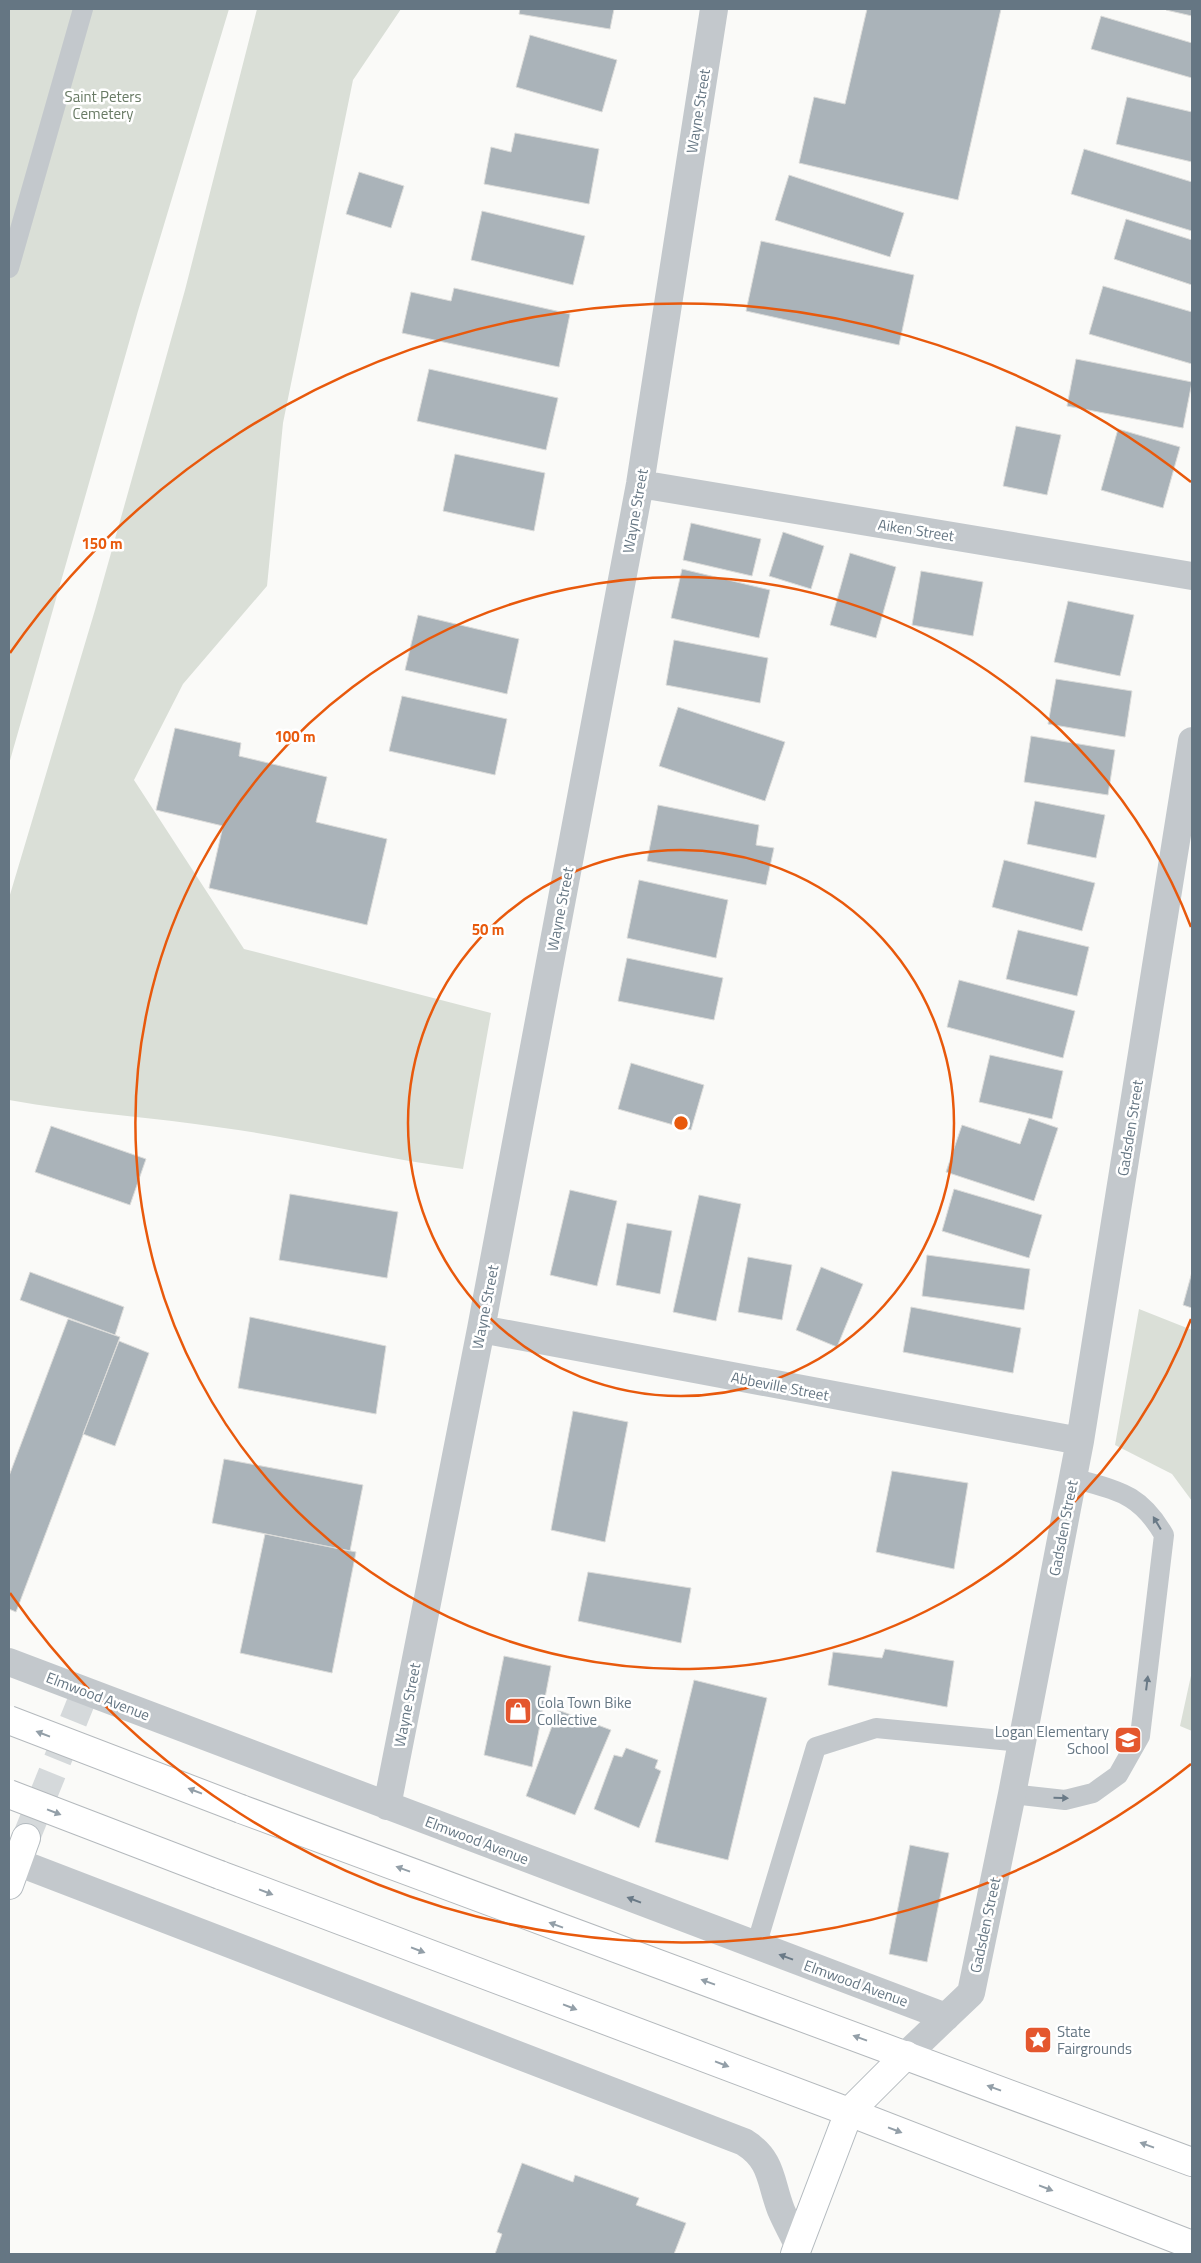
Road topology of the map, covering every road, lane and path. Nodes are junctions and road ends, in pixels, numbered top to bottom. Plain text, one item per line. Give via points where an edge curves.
1 (83, 9) edge
2 (714, 9) edge
3 (9, 268) edge
4 (640, 484) junction
5 (1192, 576) edge
6 (1192, 741) edge
7 (481, 1329) junction
8 (1080, 1441) junction
9 (1073, 1478) junction
10 (9, 1662) edge
11 (9, 1720) edge
12 (1022, 1742) junction
13 (9, 1794) edge
14 (1012, 1794) junction
15 (387, 1806) junction
16 (15, 1861) edge
17 (756, 1946) junction
18 (946, 2017) junction
19 (906, 2055) junction
20 (849, 2112) junction
21 (1192, 2162) edge
22 (1192, 2245) edge
23 (797, 2250) edge

1 - 3 lane
2 - 4 street, Wayne Street
4 - 5 street, Aiken Street
4 - 7 street, Wayne Street
6 - 8 street, Gadsden Street
7 - 8 street, Abbeville Street
7 - 15 street, Wayne Street
8 - 9 street, Gadsden Street
9 - 12 street, Gadsden Street
14 -> 9 lane via 1066,1800 1093,1793 1118,1775 1140,1736 1164,1535 1151,1513 1124,1492
10 - 15 street, Elmwood Avenue
19 -> 11 main road, bridge
12 - 14 street, Gadsden Street
12 - 17 lane via 876,1728 816,1747
13 -> 20 main road, bridge
14 - 18 street, Gadsden Street via 971,1993
17 -> 15 street, Elmwood Avenue
16 - 23 street via 744,2142 757,2150 768,2165
18 -> 17 street, Elmwood Avenue
18 - 19 street, Gadsden Street
19 - 20 main road, Gadsden Street
21 -> 19 main road
20 -> 22 main road
20 - 23 main road, Gadsden Street

